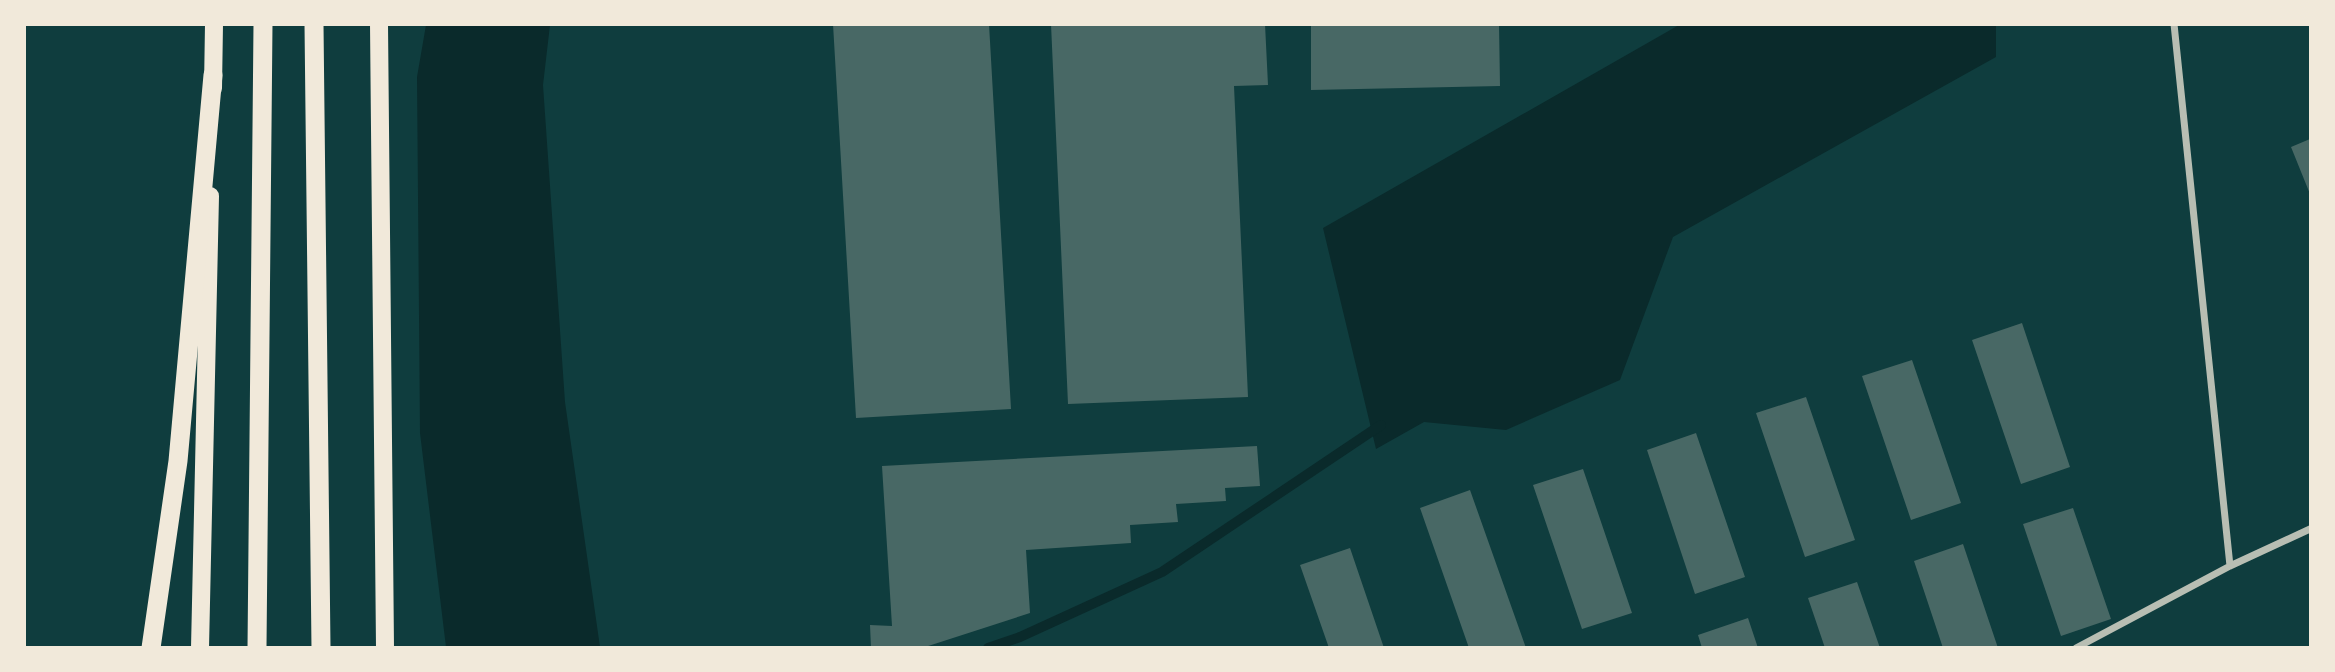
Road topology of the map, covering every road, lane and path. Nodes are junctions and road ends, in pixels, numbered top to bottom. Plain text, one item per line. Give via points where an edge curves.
1 (214, 24) edge
2 (263, 24) edge
3 (314, 24) edge
4 (379, 24) edge
5 (2175, 24) edge
6 (213, 75) junction
7 (2311, 529) edge
8 (2230, 566) junction
9 (151, 648) edge
10 (160, 648) edge
11 (200, 648) edge
12 (257, 648) edge
13 (321, 648) edge
14 (386, 648) edge
15 (2077, 648) edge

1 - 6 main road
2 - 12 highway
3 - 13 highway
4 - 14 main road
5 - 8 street
6 - 9 highway via 177,461
6 - 10 highway via 193,396
6 - 11 main road
7 - 8 street
8 - 15 street

